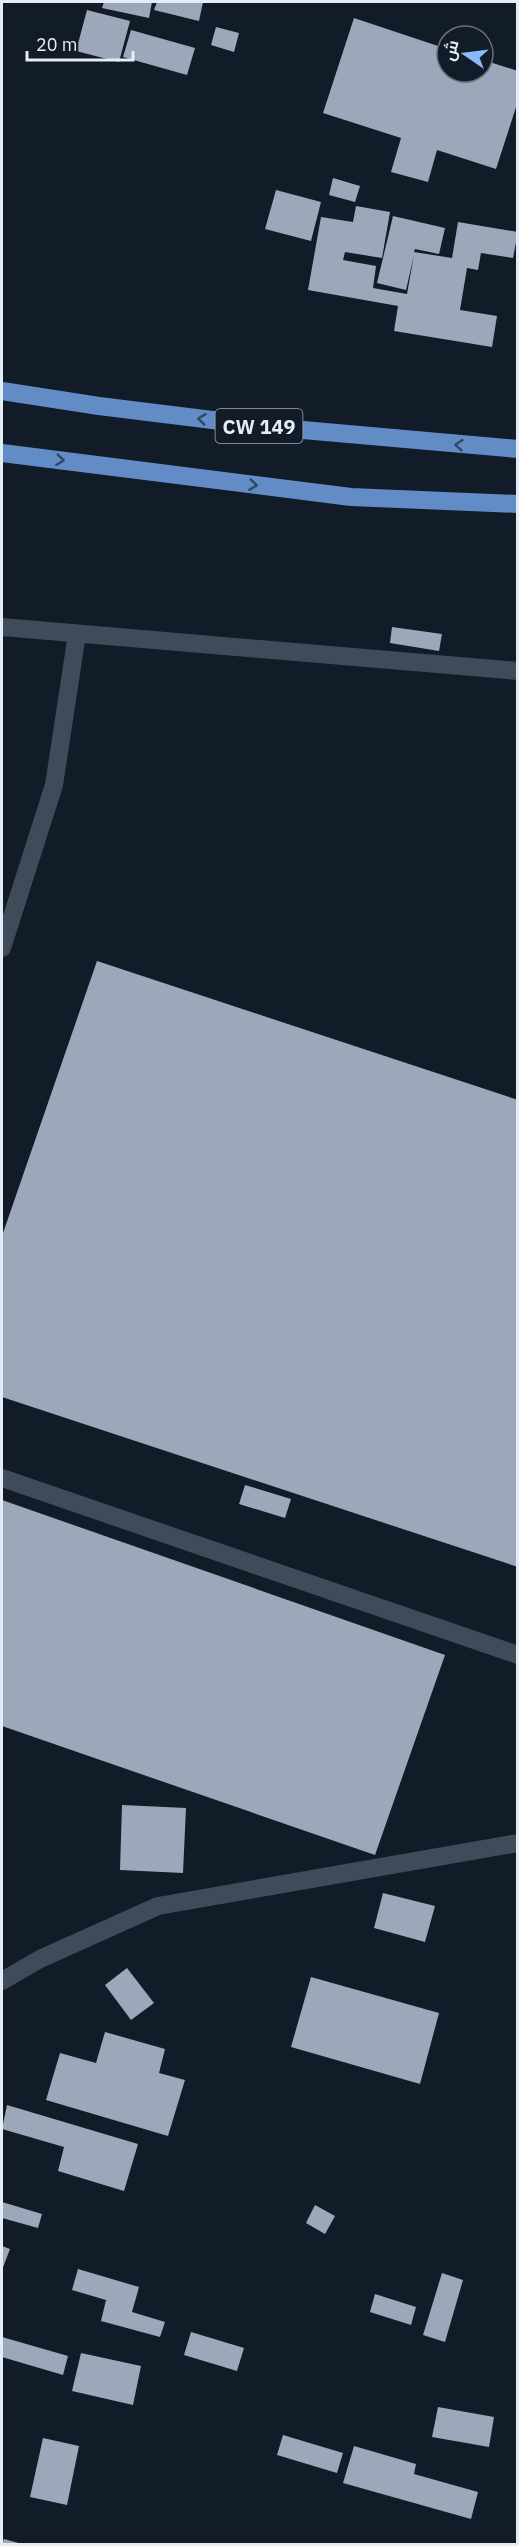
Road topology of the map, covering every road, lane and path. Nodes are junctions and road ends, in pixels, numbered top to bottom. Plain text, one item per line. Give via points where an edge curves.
1 (2, 391) edge
2 (518, 449) edge
3 (2, 453) edge
4 (518, 504) edge
5 (2, 627) edge
6 (77, 634) junction
7 (518, 671) edge
8 (2, 948) edge
9 (2, 1478) edge
10 (518, 1655) edge
11 (518, 1843) edge
12 (2, 1981) edge

2 -> 1 highway, CW 149 via 269,427
3 -> 4 highway via 351,497
5 - 6 lane
6 - 7 lane
6 - 8 lane via 54,785
9 - 10 lane
11 - 12 lane via 158,1906 40,1959

